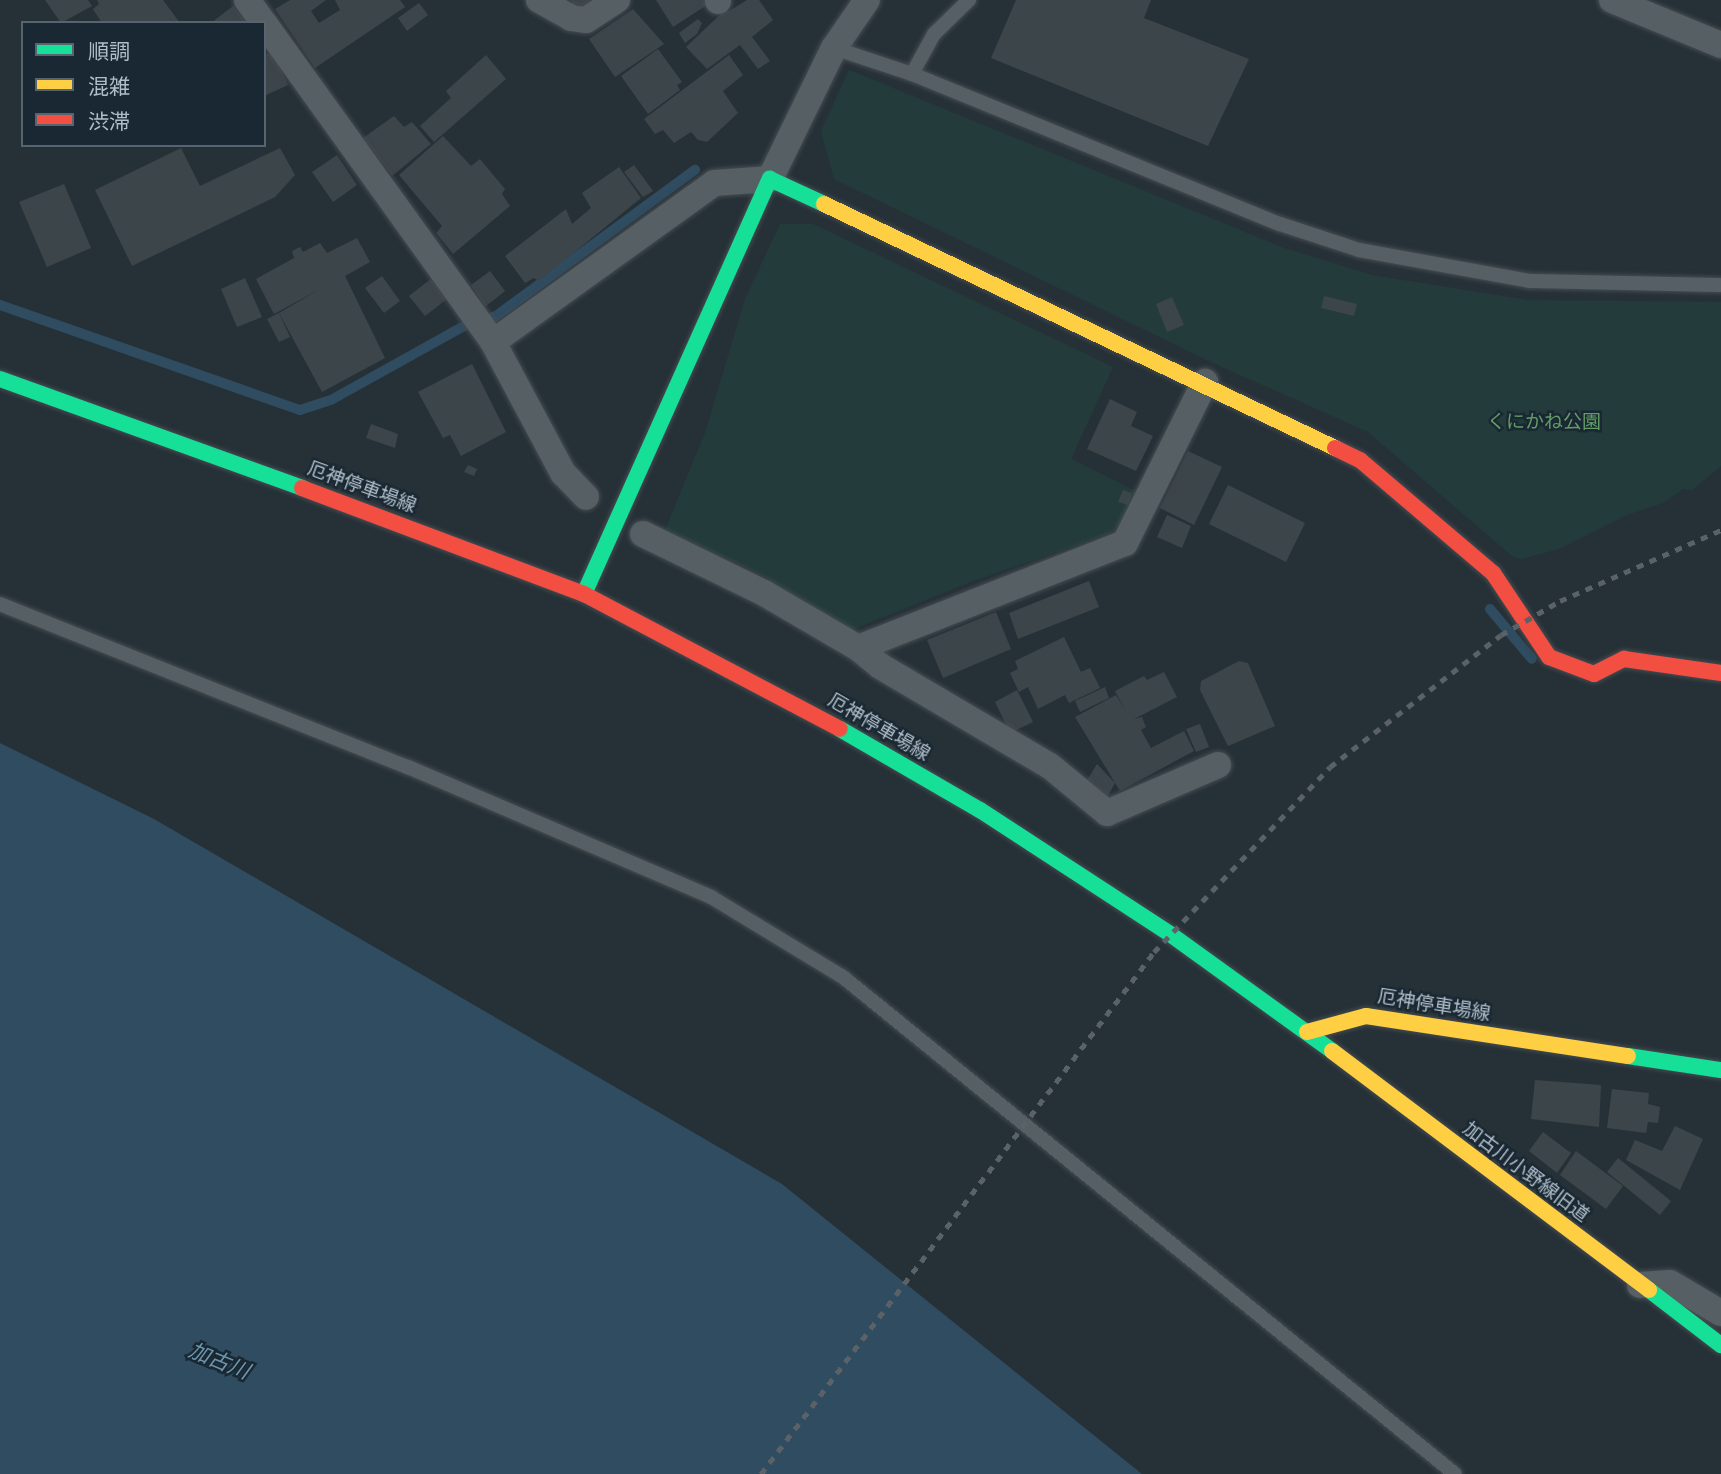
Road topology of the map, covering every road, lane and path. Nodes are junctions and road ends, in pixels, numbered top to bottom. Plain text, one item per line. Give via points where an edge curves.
1 (247, 0) edge
2 (539, 0) edge
3 (617, 0) edge
4 (969, 0) edge
5 (1612, 0) edge
6 (858, 4) edge
7 (263, 21) edge
8 (266, 26) edge
9 (1721, 45) edge
10 (834, 48) junction
11 (912, 74) junction
12 (770, 179) junction
13 (1721, 285) edge
14 (494, 342) junction
15 (0, 379) edge
16 (1205, 382) junction
17 (586, 497) dead end
18 (643, 534) dead end
19 (584, 594) junction
20 (0, 604) edge
21 (858, 648) junction
22 (1721, 673) edge
23 (1217, 765) dead end
24 (1307, 1032) junction
25 (1721, 1070) edge
26 (1640, 1284) junction
27 (1721, 1313) edge
28 (1721, 1345) edge
29 (1455, 1474) edge

1 - 7 street
2 - 3 street via 571,18 586,20
4 - 11 lane via 934,34
5 - 9 street
6 - 10 street
8 - 14 street
10 - 11 lane
10 - 12 street
11 - 13 lane via 1280,225 1359,250 1529,281
12 - 14 street via 714,183
12 - 16 street
12 - 19 street
14 - 17 street via 563,474
15 - 19 street, 厄神停車場線
16 - 21 street via 1125,543
16 - 22 street via 1360,460 1493,573 1549,657 1594,674 1624,659
18 - 21 street via 764,593
19 - 24 street, 厄神停車場線 via 776,692 980,810 1170,934
20 - 29 lane via 408,767 712,897 843,978
21 - 23 street via 880,666 1050,766 1107,813
24 - 25 street, 厄神停車場線 via 1366,1016
24 - 26 street, 加古川小野線旧道
26 - 27 street via 1670,1283
26 - 28 street, 加古川小野線旧道

